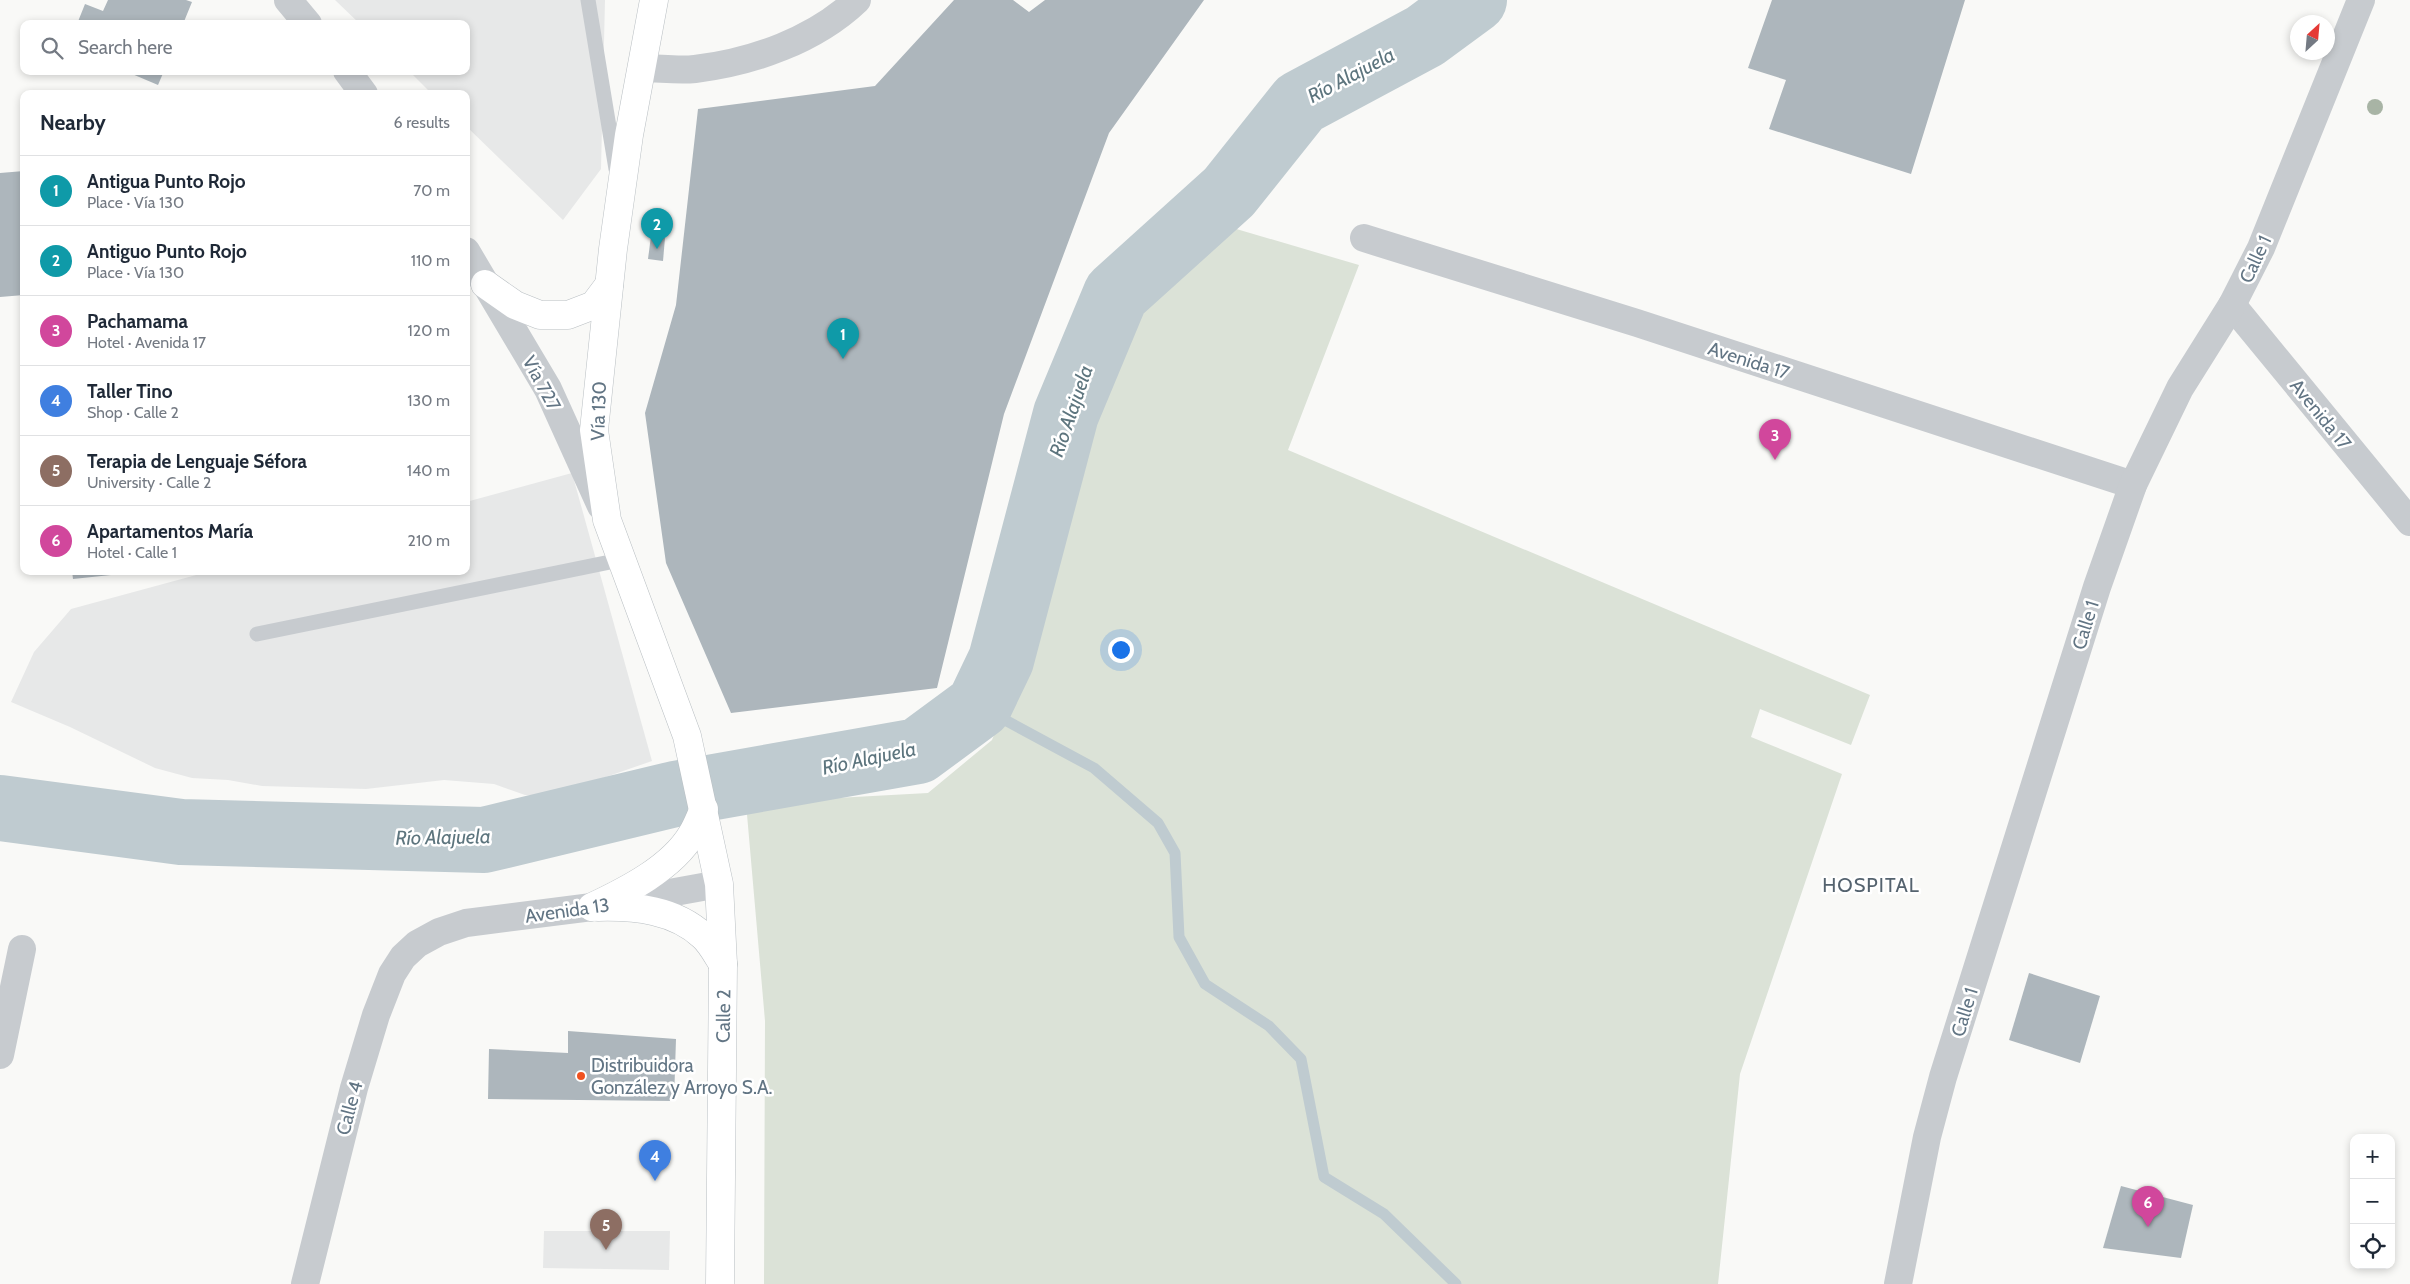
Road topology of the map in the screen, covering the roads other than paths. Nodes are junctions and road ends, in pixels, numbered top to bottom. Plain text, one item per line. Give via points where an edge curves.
1 (288, 0) edge
2 (588, 0) edge
3 (654, 0) edge
4 (858, 0) edge
5 (2361, 0) edge
6 (305, 20) edge
7 (642, 68) junction
8 (350, 75) edge
9 (361, 90) edge
10 (621, 197) junction
11 (1364, 238) dead end
12 (470, 258) edge
13 (485, 284) junction
14 (609, 285) junction
15 (2232, 305) junction
16 (2133, 485) junction
17 (607, 520) junction
18 (2410, 522) edge
19 (620, 560) junction
20 (257, 634) dead end
21 (704, 809) junction
22 (719, 884) junction
23 (592, 907) junction
24 (417, 944) joint
25 (22, 949) dead end
26 (723, 964) junction
27 (0, 1055) edge
28 (305, 1284) edge
29 (720, 1284) edge
30 (1898, 1284) edge

1 - 6 street
2 - 10 lane
3 - 7 main road, Vía 130
4 - 7 street via 843,14 791,44 746,59 694,70
5 - 15 street, Calle 1 via 2261,248
7 - 10 main road, Vía 130
8 - 9 street
10 - 14 main road, Vía 130
11 - 16 street, Avenida 17 via 1637,323
12 - 13 street, Vía 727
13 - 14 main road via 515,305 540,315 568,315 594,305
13 - 17 street, Vía 727 via 548,390
14 - 17 main road, Vía 130 via 594,430
15 - 16 street, Calle 1 via 2180,388
15 - 18 street, Avenida 17
16 - 30 street, Calle 1 via 2097,588 1944,1077 1927,1137
17 - 19 main road, Vía 130
19 - 20 lane
19 - 21 main road, Vía 130 via 687,736
21 - 22 main road, Calle 2
21 - 23 main road via 692,835 663,865 630,890
22 - 23 street, Avenida 13
22 - 26 main road, Calle 2
23 - 24 street, Avenida 13 via 466,922
23 - 26 main road via 654,911 682,921 704,937
24 - 28 street, Calle 4 via 392,974 376,1015 354,1088
25 - 27 street
26 - 29 main road, Calle 2

